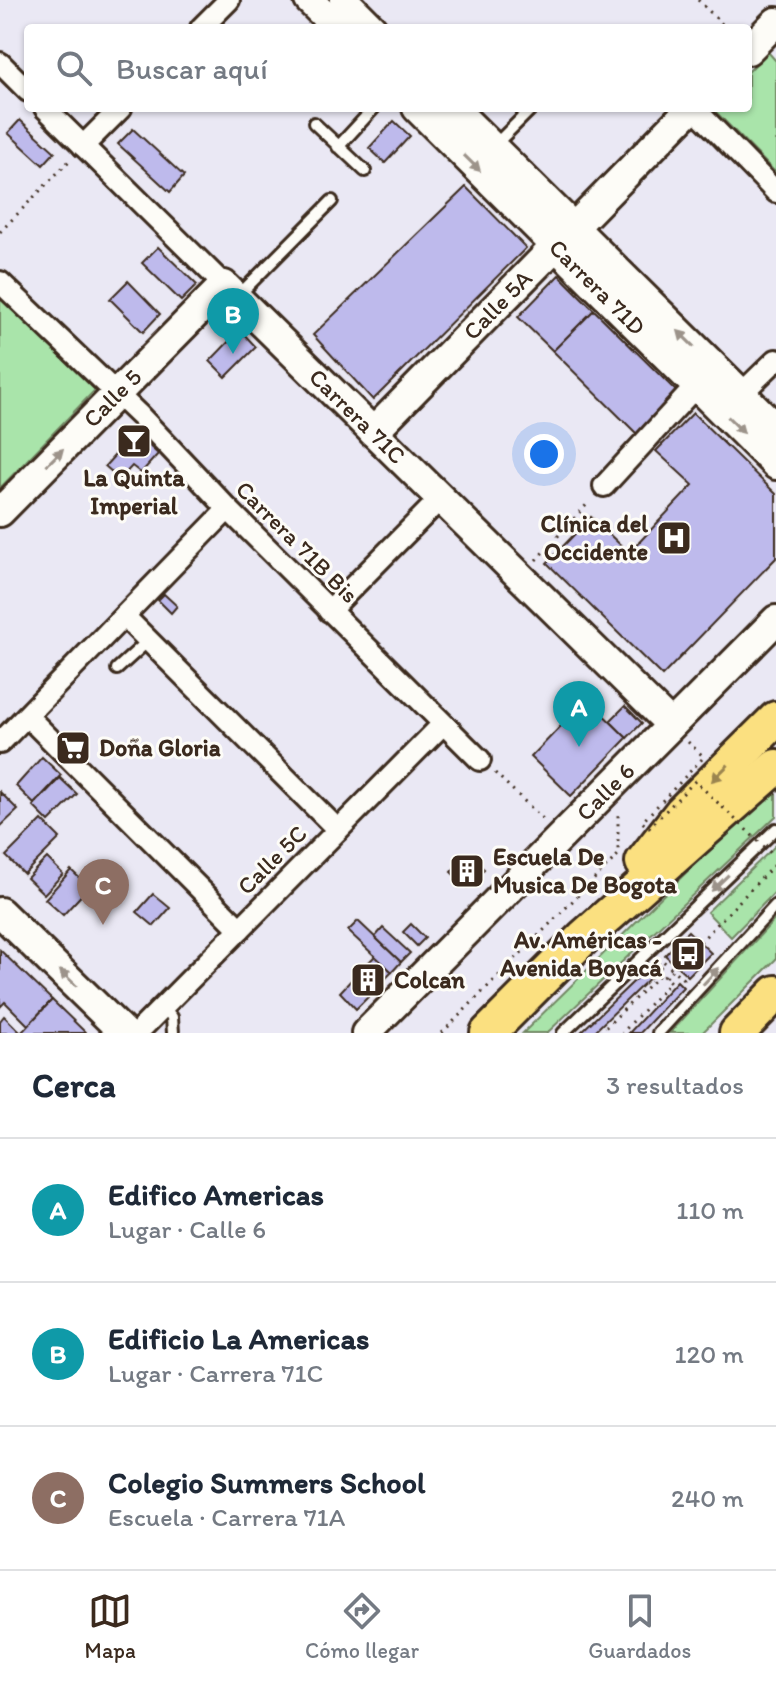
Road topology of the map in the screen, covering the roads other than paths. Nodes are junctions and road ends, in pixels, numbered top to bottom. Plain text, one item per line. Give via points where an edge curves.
1 (229, 0) edge
2 (309, 0) edge
3 (344, 0) edge
4 (776, 22) edge
5 (205, 24) edge
6 (333, 24) edge
7 (368, 24) edge
8 (752, 46) edge
9 (0, 63) edge
10 (24, 87) edge
11 (49, 112) edge
12 (117, 112) edge
13 (370, 112) edge
14 (422, 112) edge
15 (457, 112) edge
16 (528, 112) edge
17 (688, 112) edge
18 (696, 112) edge
19 (314, 123) dead end
20 (83, 146) junction
21 (338, 147) junction
22 (493, 147) junction
23 (365, 171) dead end
24 (776, 192) edge
25 (332, 201) dead end
26 (565, 237) junction
27 (0, 282) edge
28 (230, 292) junction
29 (776, 360) edge
30 (696, 386) junction
31 (117, 394) junction
32 (741, 394) junction
33 (776, 428) edge
34 (373, 432) junction
35 (776, 465) edge
36 (604, 486) road end
37 (440, 499) junction
38 (228, 509) junction
39 (0, 512) edge
40 (329, 611) junction
41 (125, 617) junction
42 (776, 620) edge
43 (149, 640) junction
44 (117, 669) dead end
45 (27, 716) junction
46 (776, 719) edge
47 (443, 724) junction
48 (671, 725) junction
49 (0, 743) edge
50 (480, 760) road end
51 (776, 767) edge
52 (776, 829) edge
53 (338, 830) junction
54 (776, 905) edge
55 (0, 912) edge
56 (240, 929) junction
57 (584, 937) junction
58 (776, 993) edge
59 (163, 1007) junction
60 (124, 1033) edge
61 (137, 1033) edge
62 (173, 1033) edge
63 (366, 1033) edge
64 (488, 1033) edge
65 (563, 1033) edge
66 (658, 1033) edge
67 (737, 1033) edge

1 - 5 street
2 - 6 street
3 - 7 street
4 - 8 street
9 - 10 street
11 - 20 street, Carrera 71C
12 - 20 street
13 - 21 lane
14 -> 26 street, Carrera 71D
15 - 22 street, Carrera 71D
16 - 22 lane
17 - 26 street, Calle 5A
18 - 24 street
19 - 21 lane
20 - 28 street, Carrera 71C
21 - 23 lane
22 - 26 street, Carrera 71D
25 - 28 lane
26 - 30 street, Carrera 71D
32 -> 26 street, Carrera 71D
26 - 34 street, Calle 5A
27 - 31 street, Carrera 71B Bis
28 - 31 street, Calle 5
28 - 34 street, Carrera 71C
29 - 32 street
30 -> 35 street, Carrera 71D
30 - 36 street
31 - 38 street, Carrera 71B Bis
39 -> 31 street, Calle 5
32 - 33 street, Carrera 71D
34 - 37 street, Carrera 71C
37 - 40 street
37 - 48 street, Carrera 71C
38 - 40 street, Carrera 71B Bis
38 - 41 street
40 - 47 street, Carrera 71B Bis
41 - 43 street
41 - 45 street
42 - 48 street, Calle 6
43 - 44 lane
43 - 53 street
45 - 49 street
45 - 56 street
46 -> 57 highway via 711,766 682,812
47 - 50 street, Carrera 71B Bis
47 - 53 street, Calle 5C
48 - 63 street, Calle 6
51 - 57 highway
52 -> 65 lane
53 - 56 street, Calle 5C
66 -> 54 lane
60 -> 55 street
56 - 59 street, Calle 5C
57 - 64 highway
58 - 67 highway
59 - 61 street, Calle 5C
59 - 62 lane via 172,1017

